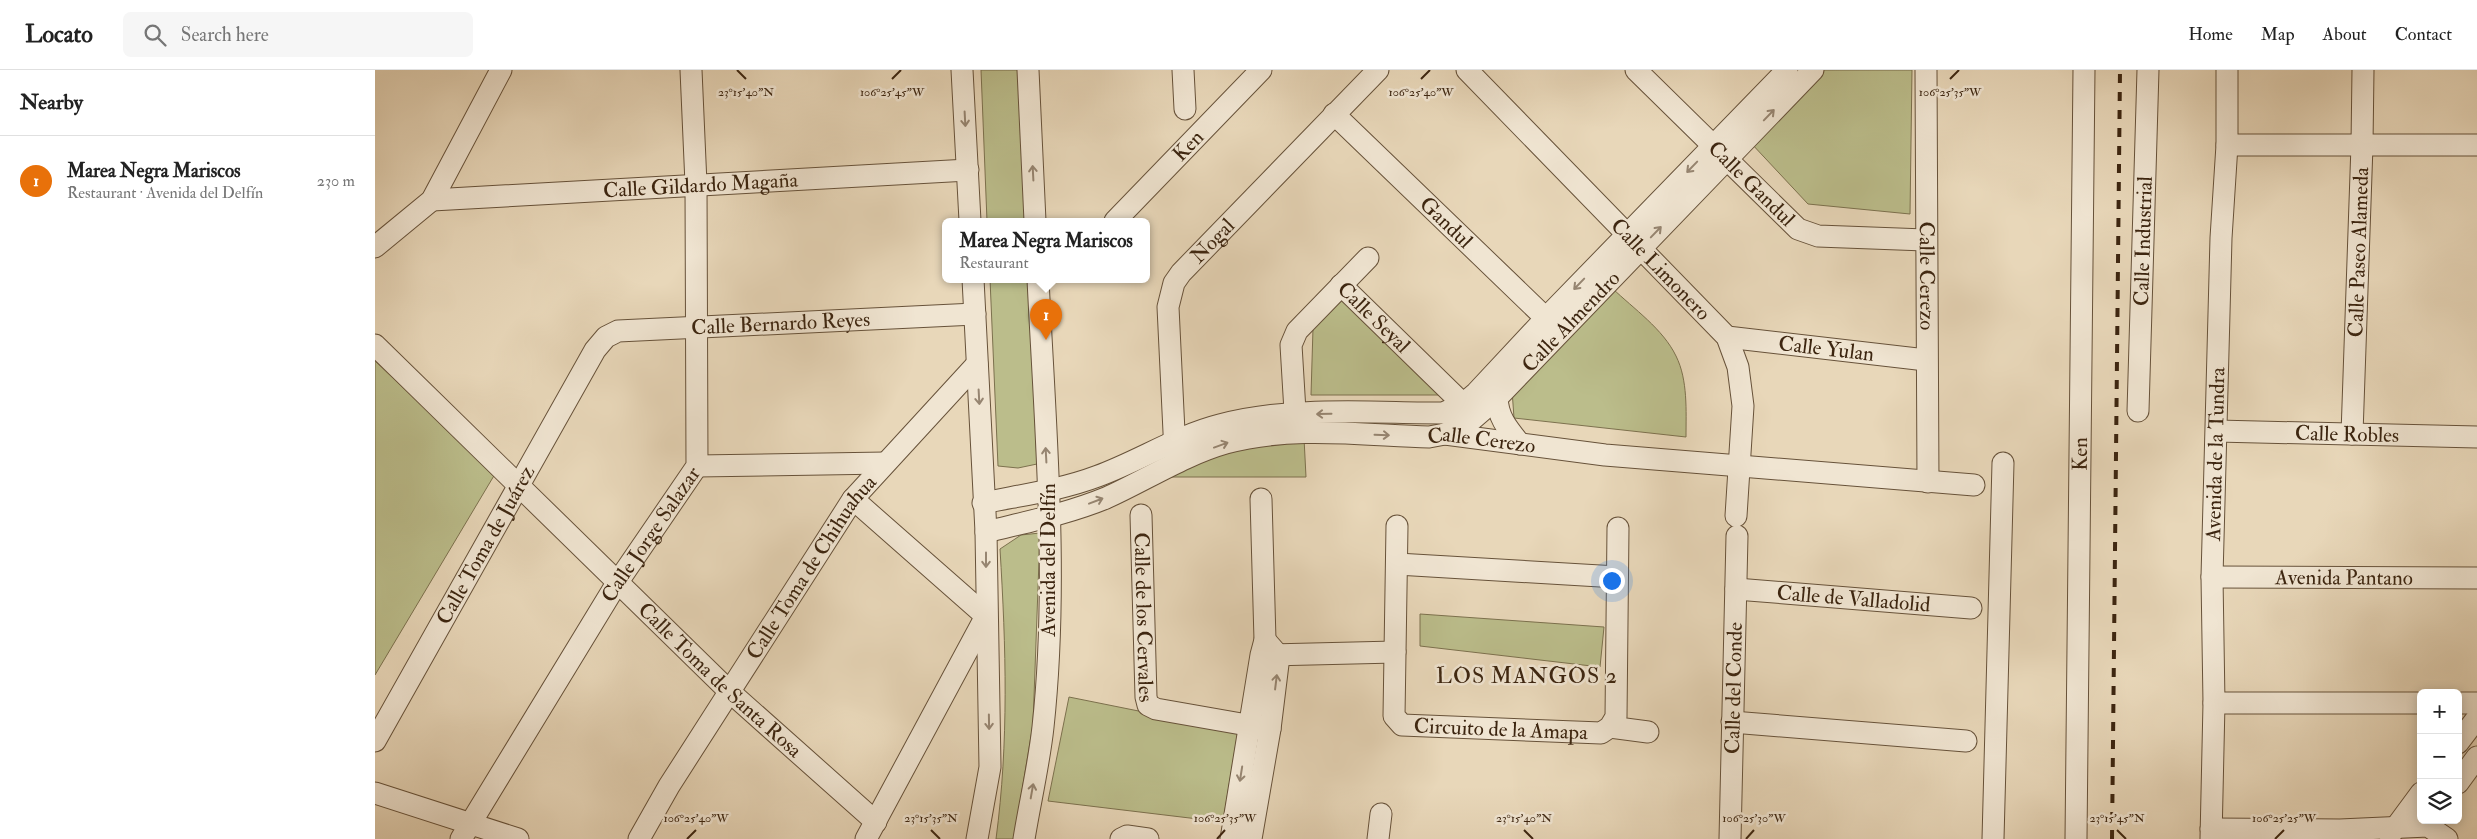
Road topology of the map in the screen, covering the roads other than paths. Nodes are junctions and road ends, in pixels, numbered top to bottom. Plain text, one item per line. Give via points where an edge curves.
1 (501, 70) edge
2 (691, 70) edge
3 (962, 70) edge
4 (1028, 70) edge
5 (1183, 70) edge
6 (1261, 70) edge
7 (1378, 70) edge
8 (1467, 70) edge
9 (1636, 70) edge
10 (1787, 70) edge
11 (1813, 70) edge
12 (1926, 70) edge
13 (2084, 70) edge
14 (2148, 70) edge
15 (2227, 70) edge
16 (2363, 70) edge
17 (1185, 110) dead end
18 (1333, 114) junction
19 (2227, 145) junction
20 (2362, 145) junction
21 (2477, 146) edge
22 (1719, 153) junction
23 (968, 170) junction
24 (696, 184) junction
25 (432, 200) junction
26 (971, 218) edge
27 (1035, 218) edge
28 (1118, 218) edge
29 (1925, 240) junction
30 (1633, 242) junction
31 (375, 247) edge
32 (1368, 258) dead end
33 (973, 283) edge
34 (1038, 283) edge
35 (1341, 285) junction
36 (975, 314) junction
37 (1553, 325) junction
38 (697, 328) junction
39 (1727, 337) junction
40 (375, 345) edge
41 (595, 350) joint
42 (1926, 360) junction
43 (977, 364) junction
44 (1497, 398) junction
45 (1463, 404) junction
46 (2138, 411) dead end
47 (1443, 413) joint
48 (1296, 424) junction
49 (2217, 430) junction
50 (1445, 434) junction
51 (2351, 434) junction
52 (2477, 437) edge
53 (1174, 441) junction
54 (1520, 444) junction
55 (885, 463) junction
56 (1175, 463) junction
57 (2003, 463) dead end
58 (697, 466) junction
59 (1741, 467) junction
60 (1928, 482) junction
61 (1974, 485) dead end
62 (519, 488) junction
63 (1048, 490) junction
64 (853, 499) junction
65 (1261, 499) dead end
66 (983, 503) junction
67 (1141, 515) dead end
68 (1050, 516) junction
69 (1397, 526) dead end
70 (1736, 526) joint
71 (1618, 528) dead end
72 (986, 532) junction
73 (1397, 564) junction
74 (1617, 577) junction
75 (2213, 577) junction
76 (2477, 578) edge
77 (617, 583) junction
78 (1736, 589) junction
79 (1971, 608) dead end
80 (986, 616) junction
81 (1268, 650) junction
82 (1395, 652) junction
83 (730, 692) junction
84 (2214, 703) junction
85 (2417, 703) edge
86 (2462, 703) edge
87 (2477, 703) edge
88 (2477, 718) edge
89 (1732, 722) junction
90 (1260, 727) junction
91 (1610, 727) junction
92 (1648, 732) dead end
93 (2462, 738) edge
94 (375, 741) edge
95 (1966, 741) dead end
96 (2477, 757) edge
97 (2461, 779) edge
98 (375, 793) edge
99 (2417, 799) edge
100 (1381, 814) dead end
101 (2426, 828) edge
102 (466, 831) edge
103 (871, 831) edge
104 (2392, 833) edge
105 (2211, 834) edge
106 (518, 839) edge
107 (639, 839) edge
108 (977, 839) edge
109 (1023, 839) edge
110 (1121, 839) edge
111 (1149, 839) edge
112 (1231, 839) edge
113 (1251, 839) edge
114 (1378, 839) edge
115 (1730, 839) edge
116 (1993, 839) edge
117 (2076, 839) edge
118 (2447, 839) edge

1 - 25 street
2 - 24 street, Calle Jorge Salazar
3 -> 23 street
27 -> 4 street
5 - 17 street
6 - 28 street, Ken
7 - 18 street, Nogal
8 - 30 street, Calle Limonero
9 - 22 street, Calle Gandul
10 - 22 street, Calle Almendro
22 -> 11 street, Calle Almendro
12 - 29 street, Calle Cerezo
13 - 117 street, Ken
14 - 46 street, Calle Industrial
15 - 19 street, Avenida de la Tundra
16 - 20 street, Calle Paseo Alameda
18 - 37 street, Gandul
18 - 53 street, Nogal via 1174,283 1168,307
19 - 20 street
19 - 49 street, Avenida de la Tundra via 2221,238
20 - 21 street
20 - 51 street, Calle Paseo Alameda
22 - 29 street, Calle Gandul via 1798,229 1807,233
22 - 30 street, Calle Almendro
23 - 24 street, Calle Gildardo Magaña
23 - 26 street
24 - 25 street, Calle Gildardo Magaña
24 - 38 street, Calle Jorge Salazar
25 - 31 street
29 - 42 street, Calle Cerezo
30 - 37 street, Calle Almendro
30 - 39 street, Calle Limonero
32 - 35 street
33 - 36 street
63 -> 34 street, Avenida del Delfín
35 - 45 street, Calle Seyal
35 - 48 street, Calle Seyal via 1297,331 1291,346
36 - 38 street, Calle Bernardo Reyes
36 - 43 street
37 - 44 street, Calle Almendro
37 - 45 street, Calle Almendro
38 - 41 street, Calle Bernardo Reyes via 618,331 606,337
38 - 58 street, Calle Jorge Salazar
39 - 42 street, Calle Yulan
39 - 59 street, Calle Limonero via 1739,368 1743,406
40 - 62 street, Calle Toma de Santa Rosa
41 - 62 street, Calle Toma de Juárez
42 - 60 street, Calle Cerezo
43 - 55 street, Calle Toma de Chihuahua
43 -> 66 street
44 - 50 street, Calle Almendro via 1468,423
44 - 54 street via 1497,411
45 - 47 street, Calle Almendro
47 -> 48 street, Calle Cerezo
48 -> 50 street, Calle Cerezo via 1429,436
48 - 53 street, Calle Cerezo via 1255,417
56 -> 48 street, Calle Cerezo via 1225,443
49 - 51 street, Calle Robles
49 - 75 street, Avenida de la Tundra
50 - 54 street, Calle Cerezo
51 - 52 street, Calle Robles
53 - 56 street, Nogal
53 - 63 street, Calle Cerezo via 1099,476
54 - 59 street, Calle Cerezo
55 - 58 street
55 - 64 street, Calle Toma de Chihuahua
68 -> 56 street, Calle Cerezo via 1106,498
57 - 116 street
58 - 77 street, Calle Jorge Salazar
59 - 60 street, Calle Cerezo
59 - 70 street, Calle Limonero
60 - 61 street, Calle Cerezo
62 - 77 street, Calle Toma de Santa Rosa
62 - 94 street, Calle Toma de Juárez
63 - 66 street, Avenida del Delfín
63 - 68 street, Avenida del Delfín
64 - 80 street
64 - 83 street, Calle Toma de Chihuahua
65 - 81 street
66 - 72 street
67 - 90 street, Calle de los Cervales via 1146,697 1149,705 1156,709
68 - 72 street, Avenida del Delfín
109 -> 68 street, Avenida del Delfín via 1043,728 1048,668
69 - 73 street
70 - 78 street, Calle del Conde
71 - 74 street, Circuito de la Amapa
72 -> 80 street
73 - 74 street
73 - 82 street
74 - 91 street, Circuito de la Amapa via 1616,717
75 - 76 street, Avenida Pantano
75 - 84 street, Avenida de la Tundra
77 - 83 street, Calle Toma de Santa Rosa
77 - 102 street, Calle Jorge Salazar
78 - 79 street, Calle de Valladolid
78 - 89 street, Calle del Conde
80 - 103 street
80 -> 108 street via 990,767
81 - 82 street
81 - 90 street
82 - 91 street, Circuito de la Amapa via 1394,716 1402,725 1601,733
83 - 103 street, Calle Toma de Santa Rosa
83 - 107 street, Calle Toma de Chihuahua
84 - 85 street
84 - 105 street, Avenida de la Tundra
86 - 87 street
88 - 93 street
89 - 95 street
89 - 115 street, Calle del Conde
90 -> 112 street
90 - 113 street
91 - 92 street
96 - 97 street
98 - 102 street
99 - 104 street
100 - 114 street
101 - 104 street
101 - 118 street
102 - 106 street
104 - 105 street via 2340,830
110 - 111 street via 1127,836

